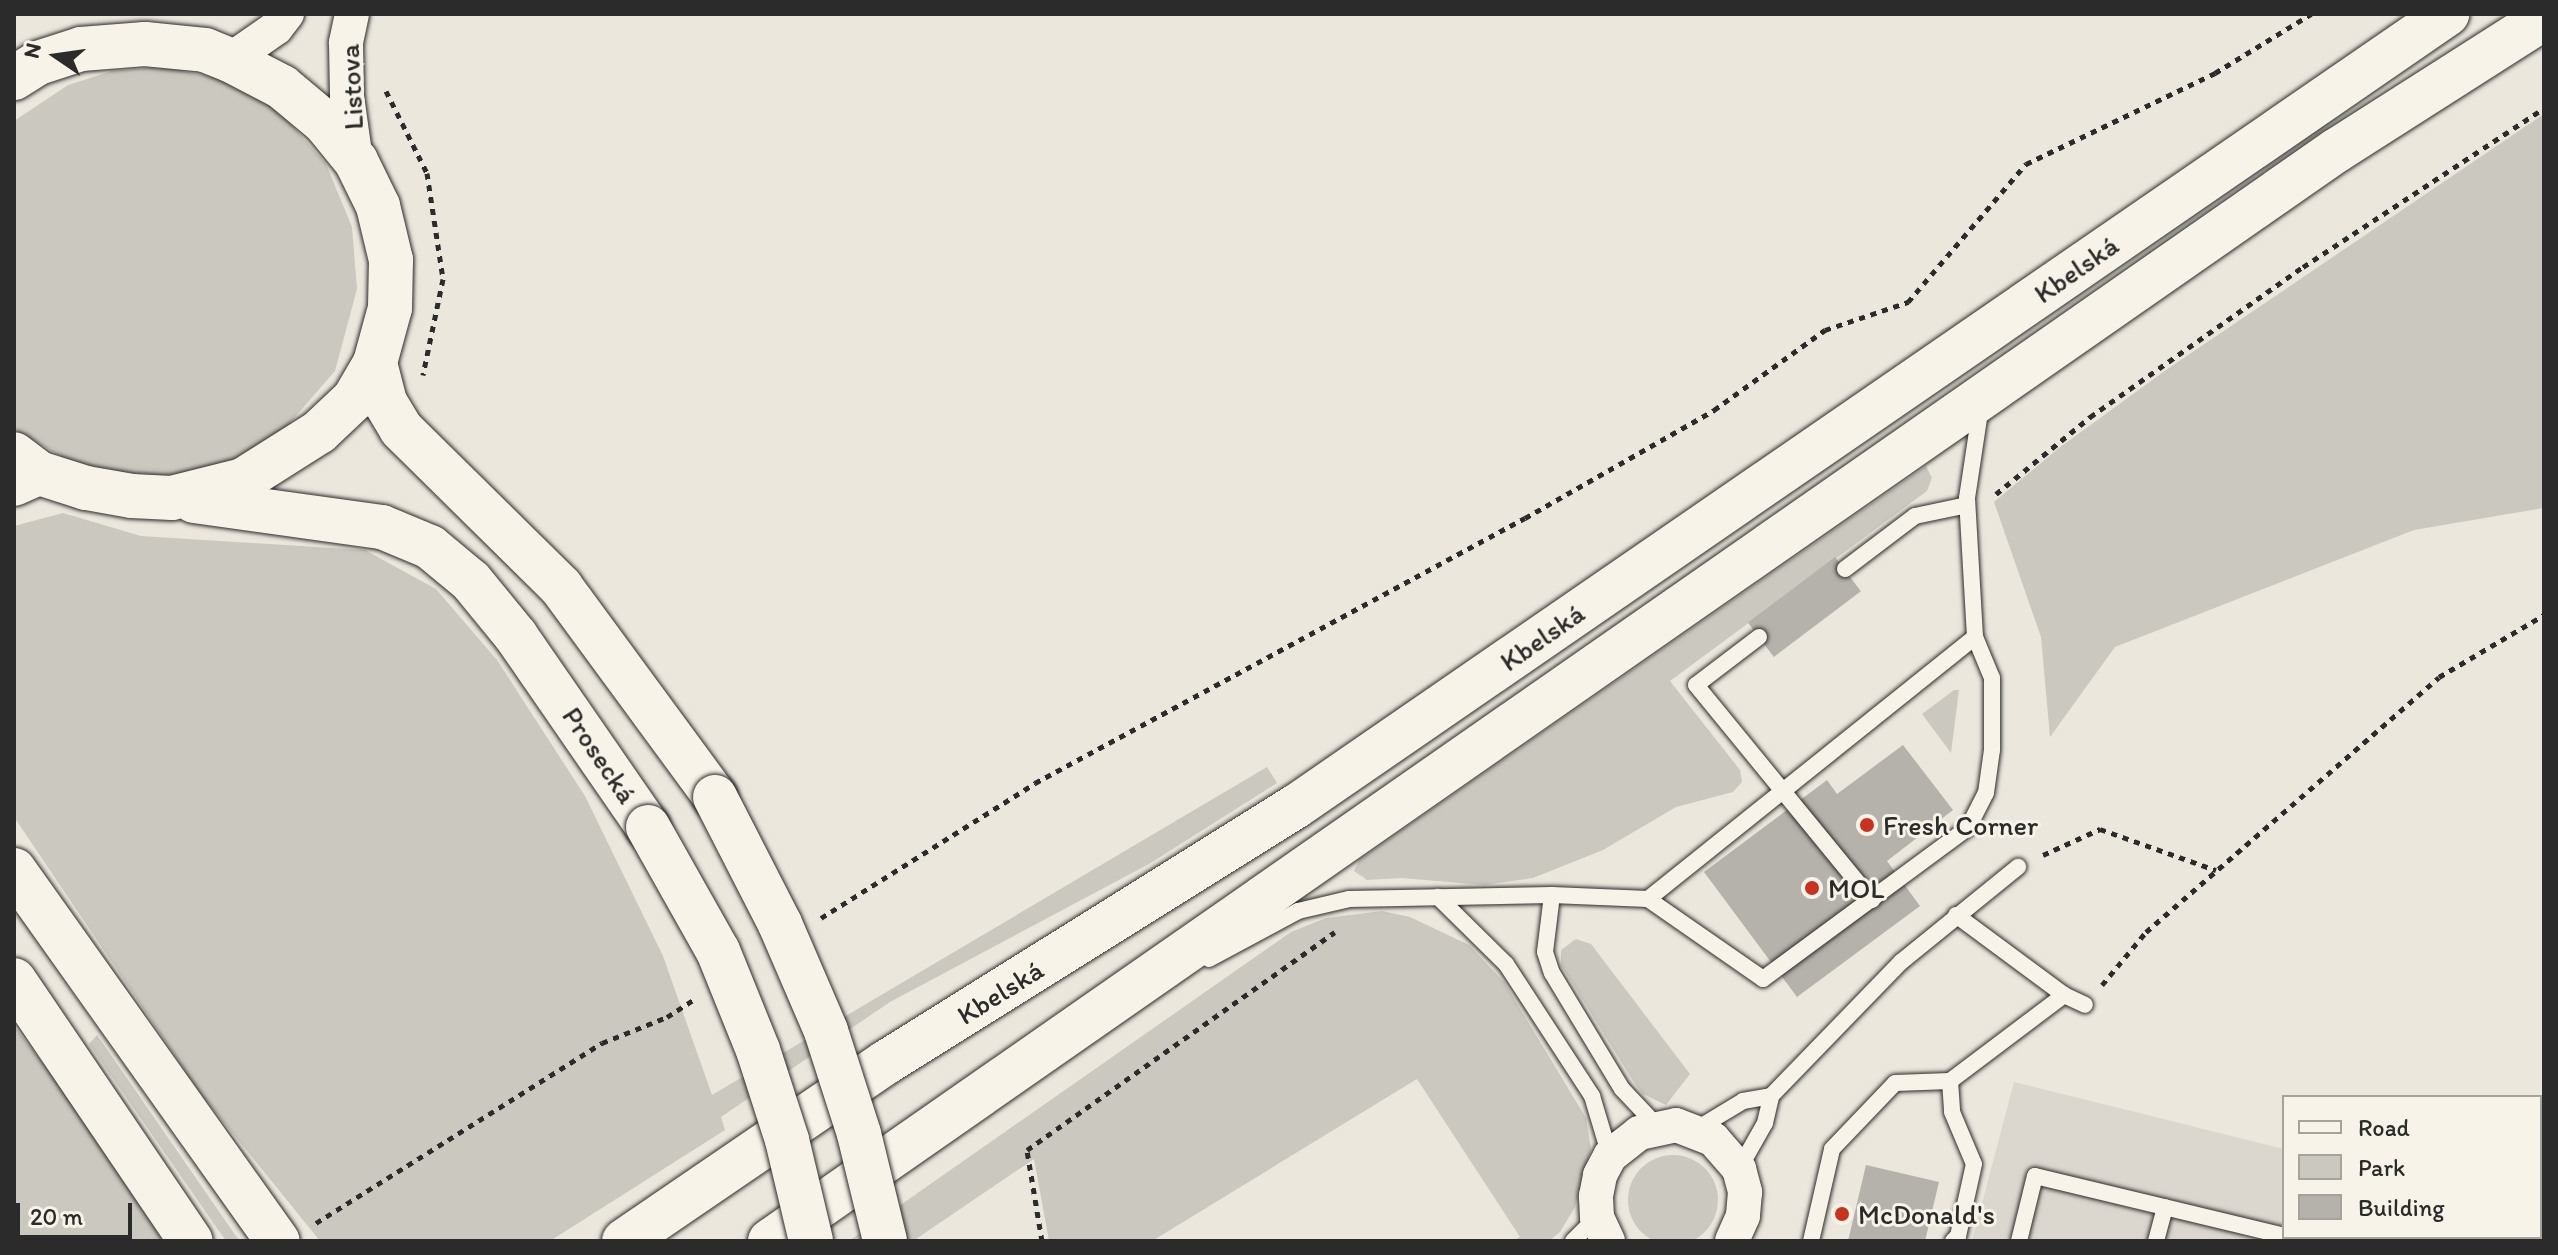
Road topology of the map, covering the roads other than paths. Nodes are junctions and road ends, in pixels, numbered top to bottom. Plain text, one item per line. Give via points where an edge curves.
1 (287, 14) edge
2 (352, 14) edge
3 (2447, 14) edge
4 (2544, 18) edge
5 (81, 49) junction
6 (14, 55) edge
7 (230, 60) junction
8 (14, 78) edge
9 (356, 161) junction
10 (375, 363) junction
11 (1982, 398) junction
12 (22, 470) edge
13 (172, 498) junction
14 (1967, 505) junction
15 (1845, 569) dead end
16 (1759, 637) dead end
17 (1975, 637) junction
18 (1783, 791) junction
19 (2018, 867) road end
20 (14, 870) edge
21 (1552, 895) junction
22 (1438, 897) junction
23 (1648, 899) junction
24 (1872, 900) junction
25 (1956, 915) junction
26 (14, 980) edge
27 (2064, 995) junction
28 (2085, 1005) road end
29 (1060, 1039) junction
30 (1950, 1081) junction
31 (1771, 1096) junction
32 (1657, 1126) junction
33 (1695, 1130) junction
34 (1610, 1156) junction
35 (1739, 1169) junction
36 (2165, 1207) junction
37 (1602, 1229) edge
38 (296, 1233) edge
39 (2282, 1236) edge
40 (626, 1239) edge
41 (191, 1241) edge
42 (770, 1241) edge
43 (811, 1241) edge
44 (885, 1241) edge
45 (1573, 1241) edge
46 (1732, 1241) edge
47 (1811, 1241) edge
48 (1953, 1241) edge
49 (2019, 1241) edge
50 (2156, 1241) edge

1 - 7 street
2 - 9 street, Listova via 346,43 347,96
3 - 40 main road, Kbelská via 1295,807 885,1063
4 - 11 main road, Kbelská via 2337,150
5 - 6 main road
5 - 7 main road via 145,44 205,50
5 - 8 main road via 38,63
7 - 9 main road via 282,87 325,123
9 - 10 main road via 378,206 391,260 390,308
10 - 13 main road via 354,399 319,432 243,480
10 - 44 main road, bridge via 385,402 401,429 561,587 715,797 780,924 826,1031
11 - 14 lane
11 - 29 main road, Kbelská
12 - 13 main road, Prosecká via 86,488
13 - 43 main road, Prosecká, bridge via 382,527 430,547 471,581 516,636 648,827 718,951 787,1140
14 - 15 lane via 1915,516
14 - 17 lane
16 - 18 lane via 1696,685
17 - 18 lane
17 - 24 lane via 1992,678 1986,793 1968,828
18 - 23 lane
18 - 24 lane
19 - 25 lane
20 - 38 main road
21 - 22 lane
21 - 23 lane
21 - 32 lane via 1545,952 1552,973 1622,1089
22 - 29 lane via 1349,899 1298,911
22 - 34 lane via 1506,964 1592,1096
23 - 24 lane via 1763,979
25 - 27 lane
25 - 31 lane via 1901,962
26 - 41 main road
27 - 28 lane
27 - 30 lane
29 - 42 main road, Kbelská
30 - 47 lane via 1895,1083 1832,1149
30 - 48 lane via 1952,1112 1974,1164
31 - 33 lane via 1743,1101
31 - 35 lane via 1765,1123
32 - 33 street
32 - 34 street via 1623,1142
33 - 35 street via 1728,1152
34 - 37 street via 1596,1196
35 - 46 street via 1745,1192 1743,1216
36 - 39 lane
36 - 49 lane via 2035,1176
36 - 50 lane
37 - 45 lane

